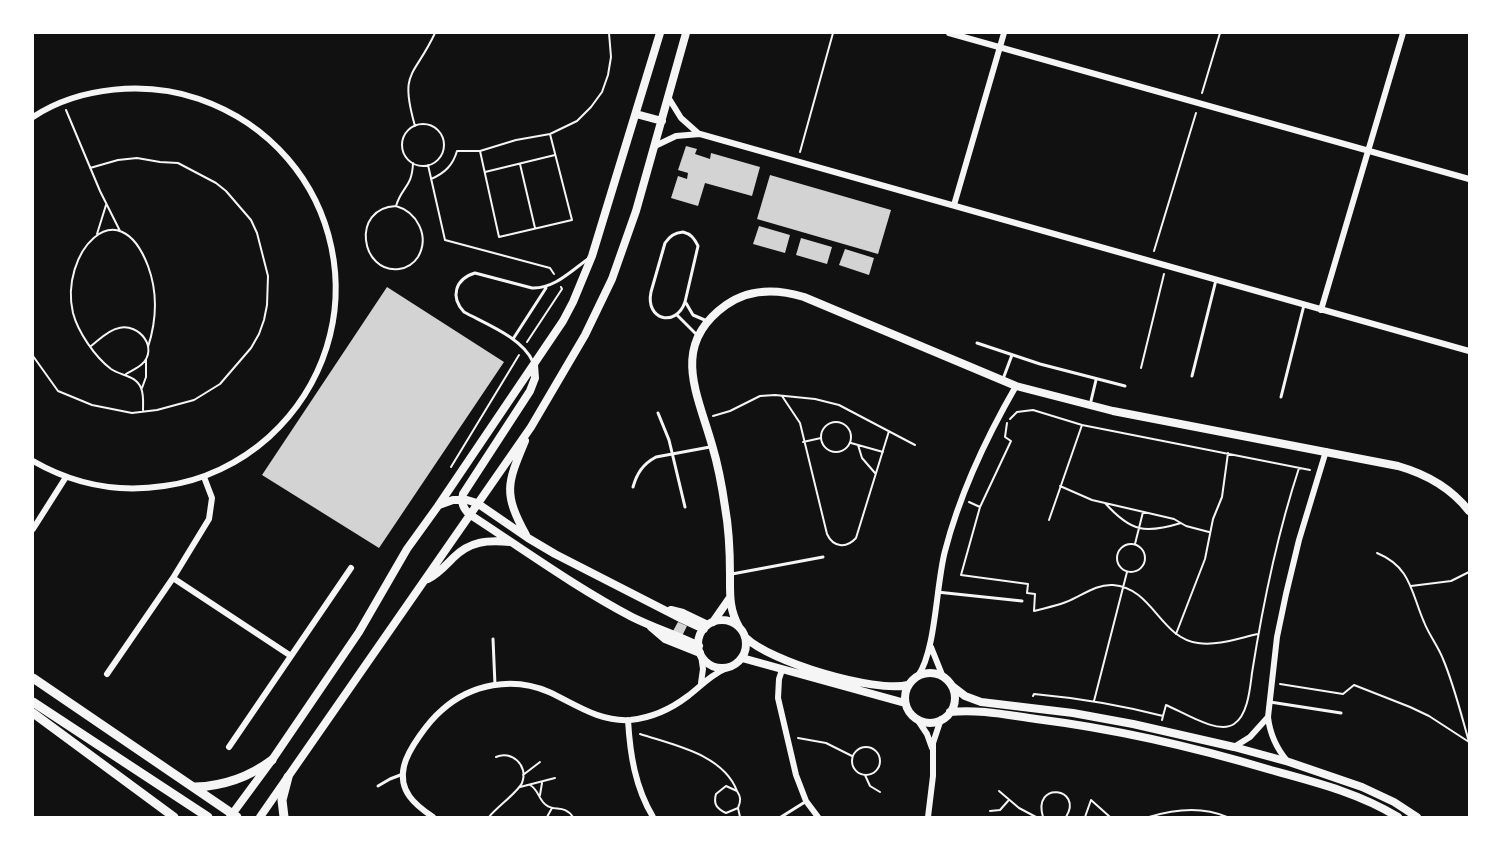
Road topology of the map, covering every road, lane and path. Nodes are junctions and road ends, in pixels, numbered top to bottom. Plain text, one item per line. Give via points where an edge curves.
1 (435, 33) edge
2 (609, 33) edge
3 (660, 33) edge
4 (686, 33) edge
5 (833, 33) edge
6 (949, 33) edge
7 (1004, 33) edge
8 (1220, 33) edge
9 (1403, 33) edge
10 (1000, 48) junction
11 (668, 97) junction
12 (63, 102) junction
13 (1199, 103) junction
14 (636, 114) junction
15 (33, 117) edge
16 (662, 121) junction
17 (416, 126) junction
18 (550, 134) junction
19 (700, 134) junction
20 (655, 146) junction
21 (1369, 150) junction
22 (480, 151) junction
23 (555, 155) junction
24 (798, 162) junction
25 (413, 163) junction
26 (520, 164) junction
27 (428, 165) junction
28 (90, 168) junction
29 (485, 172) junction
30 (431, 179) junction
31 (1469, 179) edge
32 (106, 205) junction
33 (396, 206) junction
34 (954, 206) junction
35 (535, 228) junction
36 (121, 233) junction
37 (96, 234) junction
38 (592, 256) junction
39 (1151, 261) junction
40 (1166, 266) junction
41 (1216, 280) junction
42 (558, 281) junction
43 (547, 287) junction
44 (686, 303) junction
45 (1304, 305) junction
46 (1321, 310) junction
47 (677, 315) junction
48 (708, 321) junction
49 (699, 337) junction
50 (513, 339) junction
51 (976, 343) dead end
52 (91, 346) junction
53 (148, 346) junction
54 (524, 347) junction
55 (1469, 351) edge
56 (1012, 355) junction
57 (33, 356) edge
58 (146, 359) junction
59 (534, 365) junction
60 (1141, 368) dead end
61 (125, 374) junction
62 (1192, 376) dead end
63 (1096, 380) junction
64 (1002, 381) junction
65 (1016, 386) junction
66 (1125, 386) dead end
67 (142, 388) junction
68 (782, 396) junction
69 (1281, 397) dead end
70 (1090, 406) junction
71 (143, 412) junction
72 (658, 413) dead end
73 (704, 418) junction
74 (1082, 425) junction
75 (531, 427) junction
76 (889, 431) junction
77 (821, 438) junction
78 (803, 442) junction
79 (850, 443) junction
80 (858, 445) junction
81 (915, 445) dead end
82 (712, 446) junction
83 (1326, 451) junction
84 (883, 452) junction
85 (1228, 453) junction
86 (672, 454) junction
87 (33, 461) edge
88 (1299, 468) junction
89 (1320, 472) junction
90 (460, 474) junction
91 (876, 474) junction
92 (66, 477) junction
93 (204, 477) junction
94 (1060, 486) junction
95 (633, 487) dead end
96 (462, 500) junction
97 (477, 503) junction
98 (1105, 503) junction
99 (438, 506) junction
100 (685, 507) dead end
101 (1469, 511) edge
102 (1143, 512) junction
103 (469, 514) junction
104 (1049, 520) dead end
105 (1181, 523) junction
106 (1138, 529) junction
107 (33, 530) edge
108 (1209, 532) junction
109 (528, 538) junction
110 (512, 542) junction
111 (1134, 545) junction
112 (1377, 553) dead end
113 (823, 557) dead end
114 (351, 568) dead end
115 (1127, 572) junction
116 (1469, 572) edge
117 (730, 575) junction
118 (173, 578) junction
119 (425, 581) junction
120 (1411, 586) junction
121 (1123, 587) junction
122 (937, 592) junction
123 (729, 598) junction
124 (1022, 601) dead end
125 (664, 609) junction
126 (709, 625) junction
127 (651, 626) junction
128 (739, 627) junction
129 (1176, 634) junction
130 (1258, 634) junction
131 (745, 637) junction
132 (493, 639) dead end
133 (930, 644) junction
134 (700, 651) junction
135 (291, 656) junction
136 (742, 658) junction
137 (729, 667) junction
138 (782, 670) junction
139 (107, 674) dead end
140 (918, 676) junction
141 (943, 677) junction
142 (33, 678) edge
143 (1272, 682) junction
144 (700, 684) junction
145 (495, 685) junction
146 (908, 685) junction
147 (951, 686) junction
148 (1094, 701) junction
149 (33, 702) edge
150 (1270, 702) junction
151 (906, 703) junction
152 (1032, 708) junction
153 (950, 712) junction
154 (33, 713) edge
155 (1341, 713) dead end
156 (1163, 716) junction
157 (1268, 717) junction
158 (917, 719) junction
159 (941, 719) junction
160 (628, 720) junction
161 (1159, 729) junction
162 (629, 730) junction
163 (787, 736) junction
164 (1469, 742) edge
165 (229, 747) dead end
166 (1234, 747) junction
167 (933, 751) junction
168 (853, 756) junction
169 (496, 757) dead end
170 (272, 760) junction
171 (540, 762) dead end
172 (1289, 762) junction
173 (403, 774) junction
174 (523, 775) junction
175 (865, 775) junction
176 (288, 777) junction
177 (555, 778) dead end
178 (542, 783) dead end
179 (530, 784) junction
180 (378, 786) dead end
181 (195, 787) junction
182 (519, 787) junction
183 (737, 791) junction
184 (999, 791) dead end
185 (880, 792) dead end
186 (540, 795) junction
187 (806, 801) junction
188 (1008, 801) junction
189 (552, 808) junction
190 (738, 808) junction
191 (990, 811) dead end
192 (172, 816) edge
193 (233, 816) edge
194 (208, 817) edge
195 (260, 817) edge
196 (284, 817) edge
197 (433, 817) edge
198 (489, 817) edge
199 (547, 817) edge
200 (573, 817) edge
201 (653, 817) edge
202 (740, 817) edge
203 (781, 817) edge
204 (818, 817) edge
205 (928, 817) edge
206 (1036, 817) edge
207 (1043, 817) edge
208 (1066, 817) edge
209 (1085, 817) edge
210 (1110, 817) edge
211 (1149, 817) edge
212 (1227, 817) edge
213 (1398, 817) edge
214 (1417, 817) edge

1 - 17 path via 408,82 408,101
2 - 18 path via 611,57 602,92 577,121
3 - 14 street
4 - 11 street
5 - 24 path
6 - 10 street
7 - 10 street
8 - 13 path
9 - 21 street
10 - 13 street
10 - 34 street
11 - 16 street
11 - 19 street via 681,118
12 - 15 street
12 - 28 path
12 - 93 street via 125,89 177,93 218,106 271,140 310,189 324,218 333,248 335,311 318,372 303,399 260,446
13 - 21 street
13 - 39 path
14 - 16 street
14 - 38 street
16 - 20 street
17 - 25 path via 405,134 402,147
17 - 27 path via 429,125 443,139 439,158
18 - 22 path
18 - 23 path
19 - 20 street via 676,136
19 - 24 street
20 - 75 street via 612,279 585,335
21 - 31 street
21 - 46 street
22 - 29 path
22 - 30 path via 458,151 451,165
23 - 26 path
23 - 35 path via 572,220
24 - 34 street
25 - 27 path
25 - 33 path via 411,182
26 - 29 path
26 - 35 path
27 - 30 path
28 - 32 path
28 - 71 path via 128,158 145,159 178,163 216,183 251,220 266,265 268,290 261,327 251,348 229,375 194,400
29 - 35 path via 499,237
30 - 42 path via 445,240 550,268
32 - 36 path
32 - 37 path
33 - 33 path via 377,211 365,232 372,256 382,266 394,269 406,267 416,259 423,240 413,215
34 - 39 street
36 - 37 path
36 - 53 path via 140,249 156,294
37 - 52 path via 79,258 71,292 74,316
38 - 42 lane
38 - 59 street via 573,302
39 - 40 street
40 - 41 street
40 - 60 path
41 - 45 street
41 - 62 lane
42 - 43 lane
42 - 54 path via 562,289
43 - 50 lane
43 - 50 lane via 532,288 475,273 460,281 455,297 464,312
44 - 47 lane
44 - 47 lane via 698,246 695,239 682,232 665,243 649,300 655,314 662,318
44 - 48 lane via 693,315
45 - 46 street
45 - 69 lane
46 - 55 street
47 - 49 lane
48 - 49 street
48 - 64 street via 745,295 791,293
49 - 73 street via 691,370
50 - 54 lane
51 - 56 lane
52 - 53 path via 123,327 141,333
52 - 61 path via 110,367
53 - 58 path
54 - 59 lane
54 - 90 path via 450,466
56 - 63 lane
56 - 64 lane
57 - 71 path via 58,391 92,405
58 - 61 path
58 - 67 path
59 - 90 street
59 - 96 street via 530,392
61 - 67 path
63 - 66 lane
63 - 70 lane
64 - 65 street
65 - 70 street
65 - 122 street via 969,479 946,549
67 - 71 path
68 - 73 path via 760,396
68 - 76 path via 834,403
68 - 78 path via 798,418
70 - 83 street
72 - 86 lane
73 - 82 street
74 - 85 path
74 - 94 path
74 - 121 path via 1033,410 1011,417 1005,437 1011,441 980,507 961,575 1028,584 1027,593 1035,594 1034,611 1098,587
75 - 97 street
75 - 109 street via 509,489 514,513
76 - 81 path
76 - 84 path
77 - 78 path
77 - 79 path via 833,452
77 - 79 path via 826,425 839,422 850,430
78 - 91 path via 827,534 834,543 846,545 856,538
79 - 80 path
80 - 84 path
80 - 91 path via 862,458
82 - 86 lane
82 - 117 street via 726,513
83 - 89 street
83 - 101 street via 1413,470 1441,485
84 - 91 path
85 - 88 path
85 - 108 path via 1222,497
86 - 95 lane via 649,461 635,477
86 - 100 lane
87 - 92 street
88 - 89 path
88 - 130 path via 1281,527
89 - 143 street via 1286,594
90 - 99 street
92 - 93 street via 122,488 150,488
92 - 107 street
93 - 118 street via 212,498 209,519
94 - 98 path
94 - 104 path
96 - 97 street
96 - 99 street
96 - 103 street
97 - 103 street
97 - 109 street
98 - 102 path
98 - 106 path via 1118,518
99 - 170 street
102 - 105 path
102 - 106 path
103 - 110 street
103 - 119 street
105 - 106 path via 1155,530
105 - 108 path
106 - 111 path
108 - 129 path via 1200,573
109 - 125 street
110 - 119 street via 493,540 468,546
110 - 127 street via 580,587
111 - 115 path via 1124,546 1118,555 1119,565
111 - 115 path via 1144,551 1145,562 1138,571
112 - 120 path via 1401,569
113 - 117 lane
114 - 135 street
115 - 121 path
116 - 120 path via 1451,581
117 - 123 street
118 - 135 street
118 - 139 street
119 - 176 street
120 - 164 path via 1424,623 1449,672
121 - 129 path via 1146,600
121 - 148 path
122 - 124 lane
122 - 133 street
123 - 126 street
123 - 128 street
125 - 126 street
125 - 127 street via 662,618
126 - 128 street via 730,622
126 - 134 street via 699,637
127 - 134 street
128 - 131 street
129 - 130 path via 1206,644
130 - 156 path via 1247,698 1235,723 1216,727 1166,705
131 - 136 street
131 - 146 street via 764,651 809,668 878,685
132 - 145 lane
133 - 140 street
133 - 141 street
134 - 137 street via 712,666
134 - 144 street
135 - 165 street
136 - 137 street
136 - 138 street
137 - 144 street
138 - 151 street
138 - 163 street via 778,698
140 - 141 street via 930,673
140 - 146 street
141 - 147 street
142 - 181 main road
143 - 150 street
143 - 164 path via 1343,694 1354,686 1410,706
144 - 160 street via 667,709
145 - 160 street via 533,686 587,712
145 - 173 street via 465,694 436,715 407,758
146 - 151 street
147 - 152 street via 973,699
147 - 153 street via 954,702
148 - 152 path via 1034,694
148 - 156 path
149 - 194 main road
150 - 155 lane
150 - 157 street
151 - 158 street
152 - 161 street
153 - 159 street
153 - 213 street via 973,711 1070,723 1181,745 1336,788
154 - 192 main road
156 - 161 path
157 - 166 street via 1250,737
157 - 172 street via 1276,746
158 - 159 street
158 - 167 street
159 - 167 street
160 - 162 street
161 - 166 street
162 - 183 path via 710,761 726,773
162 - 201 street via 635,772
163 - 168 path via 820,741
163 - 187 street
166 - 172 street
167 - 205 street
168 - 175 path via 854,769
168 - 175 path via 865,747 878,754 878,768
169 - 174 path via 515,758
170 - 181 main road via 229,783
170 - 193 street
171 - 174 path
172 - 214 street via 1370,791
173 - 180 lane
173 - 197 street via 410,798
174 - 182 path
175 - 185 path via 870,786
176 - 195 street
176 - 196 main road via 282,800
177 - 179 path
178 - 186 path
179 - 182 path
179 - 186 path
181 - 193 main road
182 - 198 path
183 - 190 path via 741,803
183 - 190 path via 726,786 714,800 726,813
184 - 188 path
186 - 189 path via 543,803
187 - 203 lane
187 - 204 street
188 - 191 path via 1000,810
188 - 206 path
189 - 199 path
189 - 200 path via 566,810
190 - 202 path
207 - 208 path via 1042,800 1054,792 1070,801
209 - 210 path via 1091,800
211 - 212 path via 1189,809

